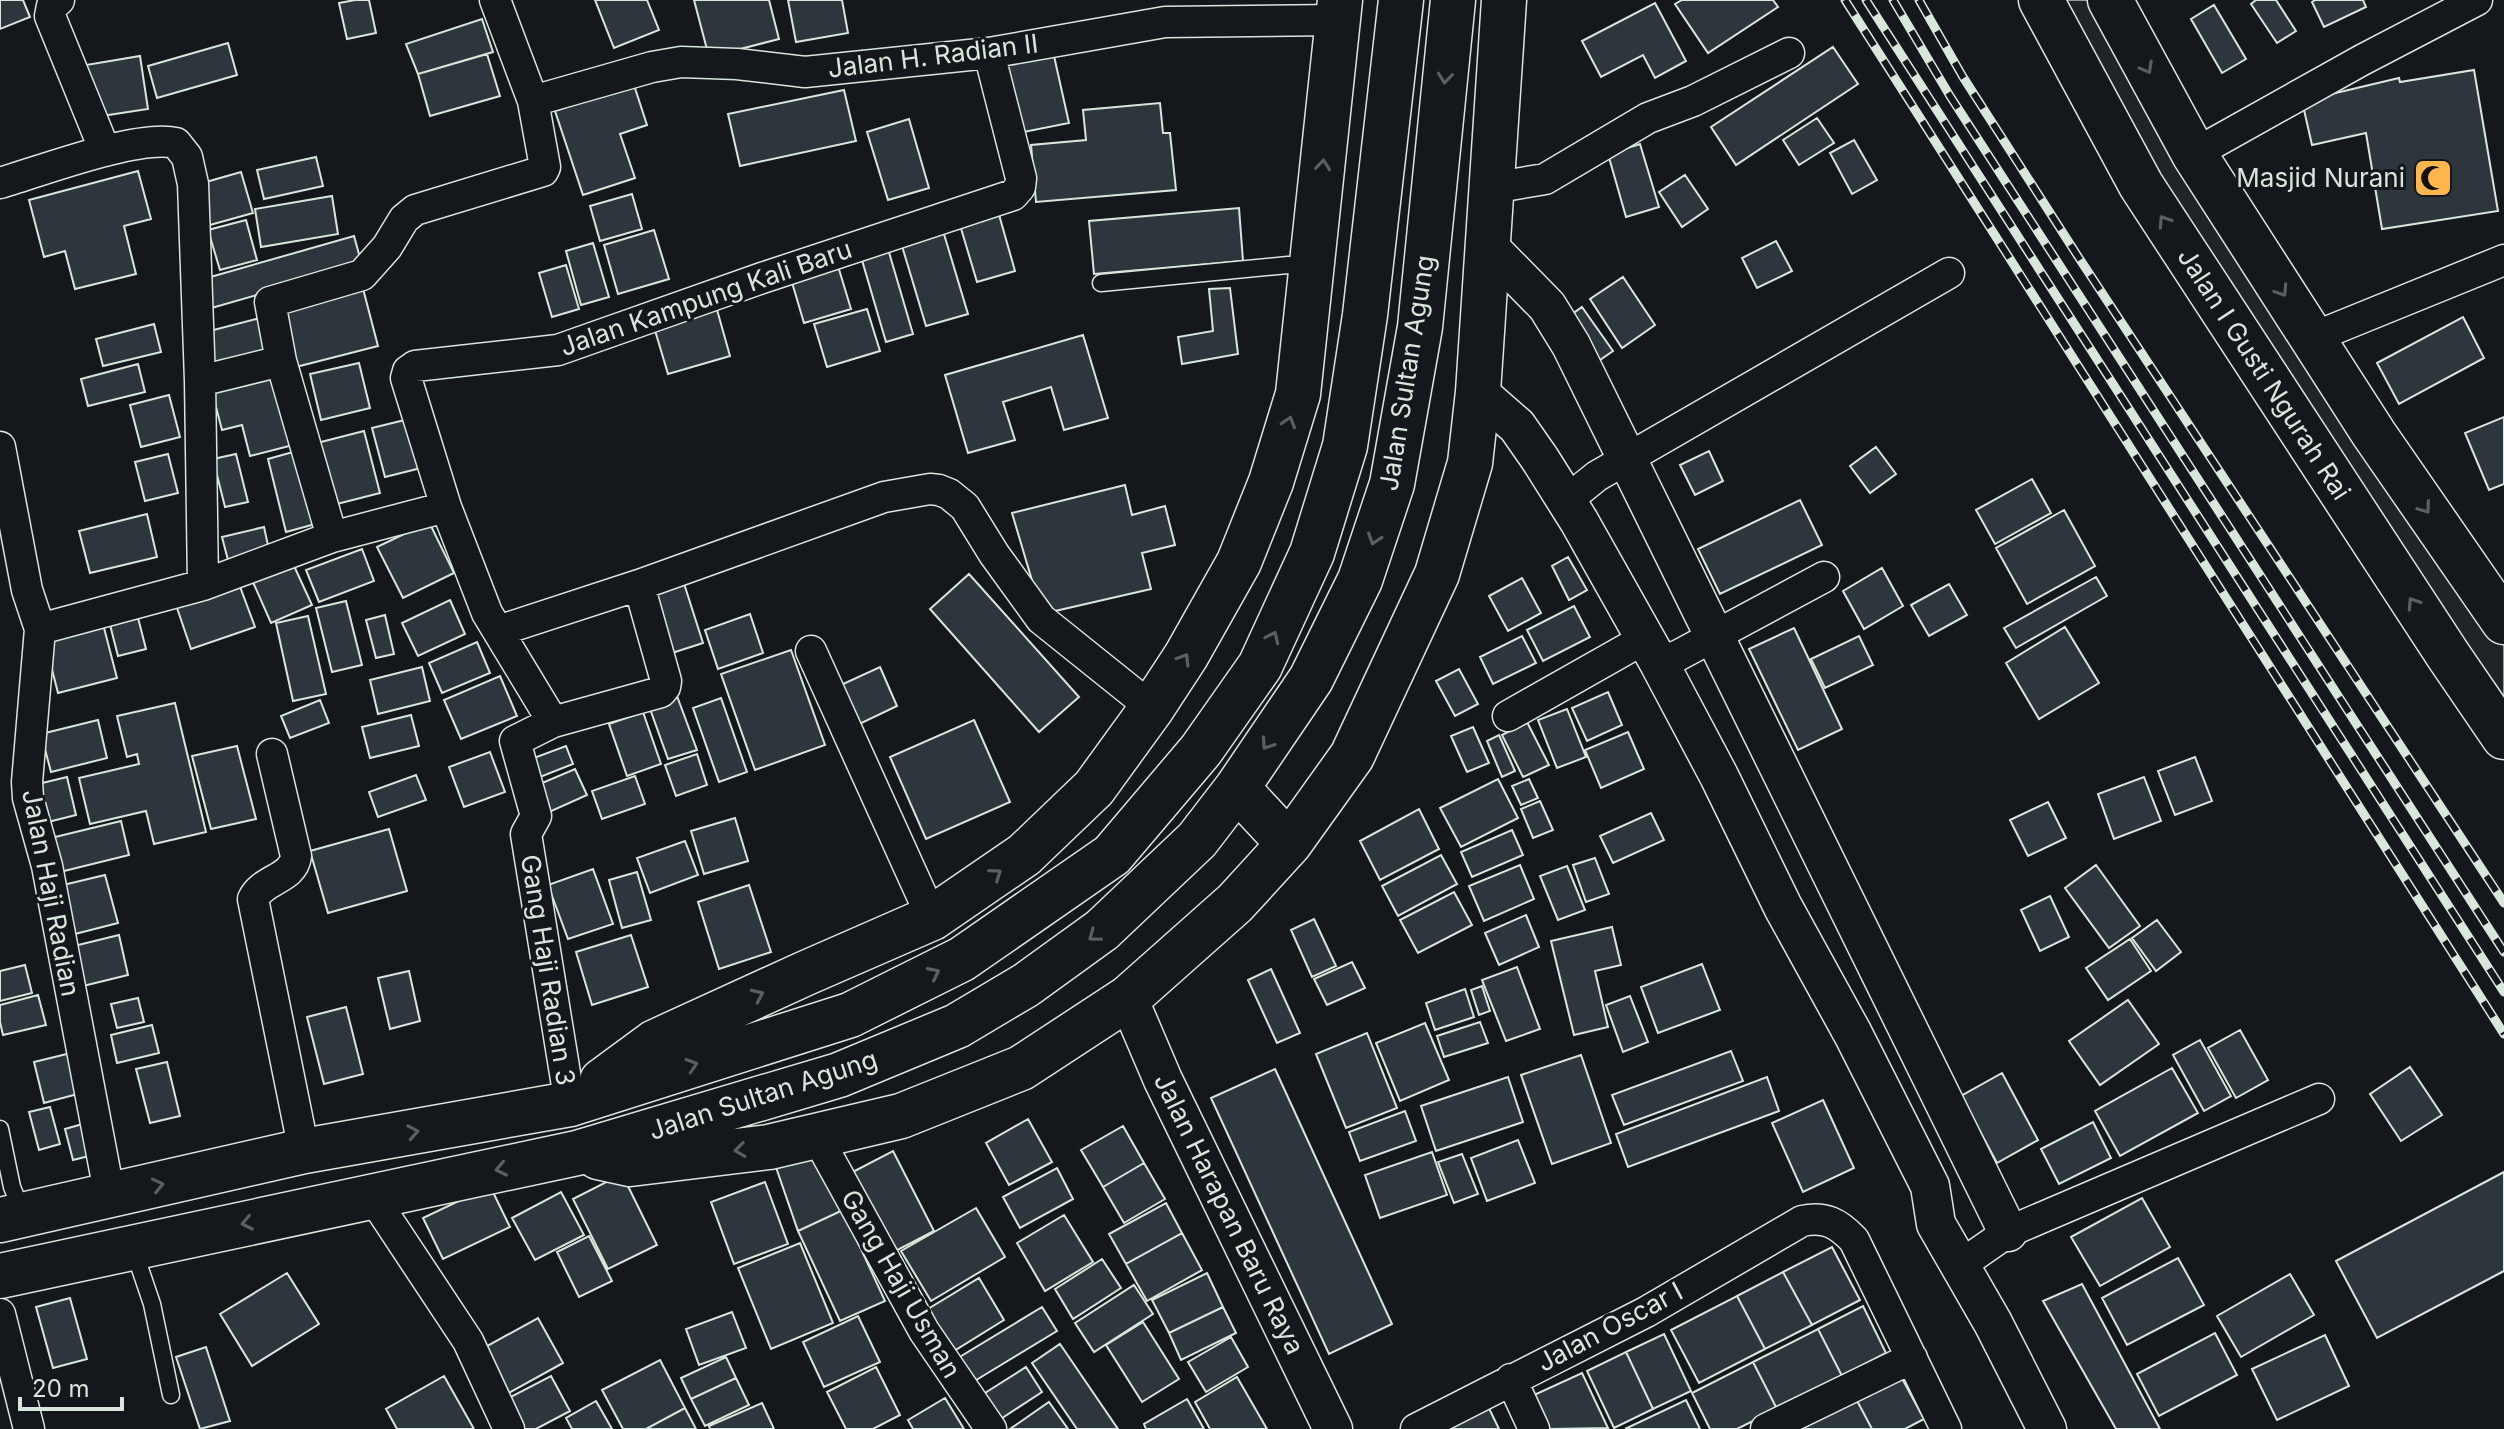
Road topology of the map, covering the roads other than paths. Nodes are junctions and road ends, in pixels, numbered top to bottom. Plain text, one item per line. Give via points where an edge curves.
1 (59, 0) edge
2 (495, 0) edge
3 (1401, 0) edge
4 (1453, 0) edge
5 (1504, 0) edge
6 (2041, 0) edge
7 (2110, 0) edge
8 (2477, 0) edge
9 (1338, 10) edge
10 (989, 53) junction
11 (1789, 53) dead end
12 (533, 101) junction
13 (105, 151) junction
14 (2194, 154) junction
15 (0, 183) edge
16 (1492, 188) junction
17 (1488, 246) junction
18 (2504, 260) edge
19 (1313, 268) junction
20 (1949, 273) dead end
21 (1101, 283) dead end
22 (2312, 338) junction
23 (281, 361) junction
24 (200, 381) junction
25 (1478, 392) junction
26 (0, 447) edge
27 (1613, 466) junction
28 (1566, 501) junction
29 (446, 507) junction
30 (332, 537) junction
31 (1824, 577) dead end
32 (203, 585) junction
33 (639, 585) junction
34 (13, 593) edge
35 (2499, 615) edge
36 (40, 629) junction
37 (498, 631) junction
38 (1680, 647) junction
39 (811, 651) dead end
40 (2448, 655) junction
41 (1152, 708) junction
42 (1508, 716) dead end
43 (553, 722) junction
44 (2504, 737) edge
45 (272, 754) dead end
46 (1237, 788) junction
47 (1289, 844) junction
48 (932, 918) junction
49 (1858, 925) junction
50 (1807, 949) junction
51 (1128, 998) junction
52 (2319, 1099) dead end
53 (570, 1104) junction
54 (0, 1129) edge
55 (816, 1135) junction
56 (304, 1151) junction
57 (577, 1153) junction
58 (372, 1196) junction
59 (110, 1197) junction
60 (12, 1218) edge
61 (2008, 1232) junction
62 (133, 1247) junction
63 (1959, 1266) junction
64 (0, 1276) edge
65 (0, 1314) edge
66 (1912, 1358) junction
67 (1511, 1379) junction
68 (171, 1395) dead end
69 (29, 1429) edge
70 (509, 1429) edge
71 (991, 1429) edge
72 (1333, 1429) edge
73 (1416, 1429) edge
74 (1534, 1429) edge
75 (1766, 1429) edge
76 (1946, 1429) edge
77 (2047, 1429) edge

1 - 13 street via 50,16
2 - 12 street
53 -> 3 main road, Jalan Sultan Agung via 850,1015 962,959 1112,855 1201,750 1260,666 1312,553 1345,446
4 -> 46 main road, Jalan Sultan Agung via 1420,327 1392,484 1360,580 1311,679
5 - 16 main road
40 -> 6 main road, Jalan I Gusti Ngurah Rai via 2141,185
7 -> 14 main road
8 - 14 street
9 - 10 street, Jalan H. Radian II via 1165,22
19 -> 9 main road
10 - 12 street, Jalan H. Radian II via 805,72 681,62
10 - 29 street, Jalan Kampung Kali Baru via 1021,178 1013,195 558,350 408,371
11 - 16 street via 1648,118 1545,179
12 - 23 street via 543,171 415,210 362,275 272,300
13 - 15 street
13 - 24 street via 166,140 187,157 193,184
14 -> 22 main road
16 - 17 main road
17 - 25 main road
17 - 27 street via 1547,306 1571,345
18 - 22 street
19 - 21 lane via 1288,265
41 -> 19 main road via 1239,562 1271,482 1298,394
20 - 27 street
22 -> 35 main road
23 - 24 street
23 - 30 street
24 - 32 street
25 - 28 street via 1517,426
25 - 47 main road via 1470,463 1437,574 1352,756
26 - 34 street, Jalan Haji Radian
27 - 28 street
27 - 38 street
28 - 38 street
29 - 30 street
29 - 37 street, Jalan Kampung Kali Baru
30 - 32 street
31 - 38 street
32 - 36 street
33 - 37 street
33 - 41 street via 884,497 939,490 965,507 1041,619
33 - 43 street via 665,687
34 - 36 street, Jalan Haji Radian
35 - 40 main road
36 - 59 street, Jalan Haji Radian via 28,798 47,866
37 - 43 street, Jalan Kampung Kali Baru
38 - 42 street
38 - 49 street
38 - 50 street
39 - 48 street
40 - 44 main road, Jalan I Gusti Ngurah Rai
48 -> 41 main road via 1024,855 1094,788
43 - 53 street, Gang Haji Radian 3 via 515,741 536,816 525,832
45 - 56 street via 295,865 256,891 253,899
46 - 47 main road
46 -> 57 main road, Jalan Sultan Agung via 1197,840 1102,930 957,1026 839,1075
47 - 51 main road via 1235,903
53 -> 48 main road via 655,1042
49 - 50 street
49 - 61 street
50 - 63 street via 1930,1186 1936,1224
51 - 55 main road via 1021,1068 901,1116
51 - 72 street, Jalan Harapan Baru Raya
52 - 61 street
56 -> 53 main road, Jalan Sultan Agung
54 - 60 lane via 12,1187
55 -> 57 main road via 769,1147 630,1164
55 - 71 street, Gang Haji Usman via 924,1331
59 -> 56 main road, Jalan Sultan Agung
57 -> 58 main road, Jalan Sultan Agung
58 -> 62 main road, Jalan Sultan Agung
58 - 70 street via 468,1341
59 - 60 main road, Jalan Sultan Agung
59 - 62 main road
61 - 63 street
62 - 64 main road, Jalan Sultan Agung
62 - 68 lane via 152,1304
63 - 77 street
65 - 69 street
66 - 67 street, Jalan Oscar I via 1854,1240 1841,1227 1818,1218 1802,1221 1646,1312
66 - 75 street
66 - 76 street
67 - 73 street, Jalan Oscar I
67 - 74 street

